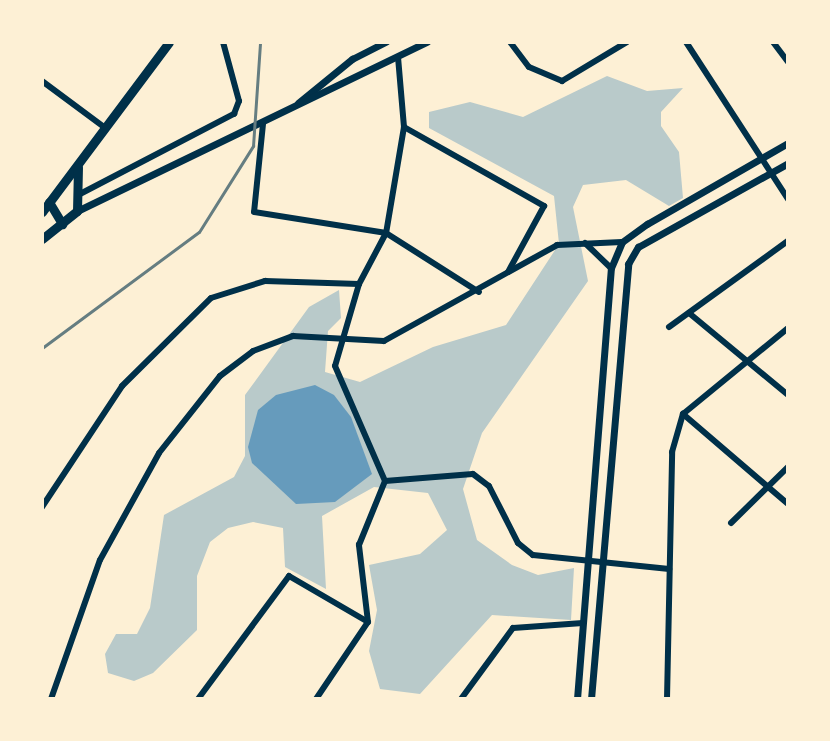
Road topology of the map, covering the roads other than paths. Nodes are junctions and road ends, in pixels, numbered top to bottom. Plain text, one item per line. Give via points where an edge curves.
1 (169, 42) edge
2 (223, 42) edge
3 (229, 42) edge
4 (386, 42) edge
5 (427, 42) edge
6 (510, 42) edge
7 (627, 42) edge
8 (686, 42) edge
9 (773, 42) edge
10 (398, 57) junction
11 (230, 58) junction
12 (788, 62) edge
13 (42, 81) edge
14 (290, 109) junction
15 (263, 124) junction
16 (104, 127) junction
17 (404, 127) junction
18 (788, 143) edge
19 (759, 159) junction
20 (788, 163) edge
21 (78, 167) junction
22 (769, 174) junction
23 (80, 194) junction
24 (788, 199) edge
25 (49, 202) junction
26 (77, 211) junction
27 (42, 212) edge
28 (62, 224) junction
29 (386, 233) junction
30 (42, 239) edge
31 (788, 241) edge
32 (622, 242) junction
33 (585, 243) junction
34 (611, 268) junction
35 (507, 275) junction
36 (359, 284) junction
37 (479, 292) junction
38 (689, 313) junction
39 (669, 327) dead end
40 (788, 328) edge
41 (339, 342) junction
42 (747, 361) junction
43 (788, 395) edge
44 (683, 414) junction
45 (788, 467) edge
46 (385, 481) junction
47 (769, 488) junction
48 (788, 504) edge
49 (42, 507) edge
50 (731, 523) dead end
51 (587, 563) junction
52 (599, 565) junction
53 (669, 569) junction
54 (368, 622) junction
55 (583, 623) junction
56 (51, 699) edge
57 (198, 699) edge
58 (316, 699) edge
59 (461, 699) edge
60 (577, 699) edge
61 (591, 699) edge
62 (667, 699) edge

1 - 16 main road
2 - 11 street
3 - 11 street
4 - 14 street via 352,59
5 - 10 street
6 - 7 street via 543,77 575,77
8 - 19 street
9 - 12 street
10 - 14 street
10 - 17 street
11 - 23 street via 239,101 234,114
13 - 16 street
14 - 15 street
15 - 26 street
15 - 29 street via 254,212
16 - 21 main road
17 - 29 street
17 - 35 street via 544,206
18 - 19 street
19 - 22 street
19 - 32 street
20 - 22 street
21 - 23 main road
21 - 25 main road
22 - 24 street
22 - 52 street via 638,247 623,283
23 - 26 main road
25 - 27 main road
25 - 28 main road
26 - 28 main road
28 - 30 main road
29 - 36 street
29 - 37 street
31 - 38 street
32 - 33 street
32 - 34 street
33 - 34 street
33 - 35 street via 557,245
34 - 51 street
35 - 37 street
36 - 41 street
36 - 49 street via 265,281 211,298 122,386
37 - 41 street via 384,341
38 - 39 street
38 - 42 street
40 - 42 street
41 - 46 street via 335,366
41 - 56 street via 293,336 253,351 220,376 159,453 100,560
42 - 43 street
42 - 44 street
44 - 47 street
44 - 53 street via 672,452
45 - 47 street
46 - 51 street via 473,474 489,486 518,543 533,555
46 - 54 street via 359,545
47 - 48 street
47 - 50 street
51 - 52 street
51 - 55 street
52 - 53 street
52 - 61 street
53 - 62 street
54 - 57 street via 289,576
54 - 58 street
55 - 59 street via 513,628
55 - 60 street

